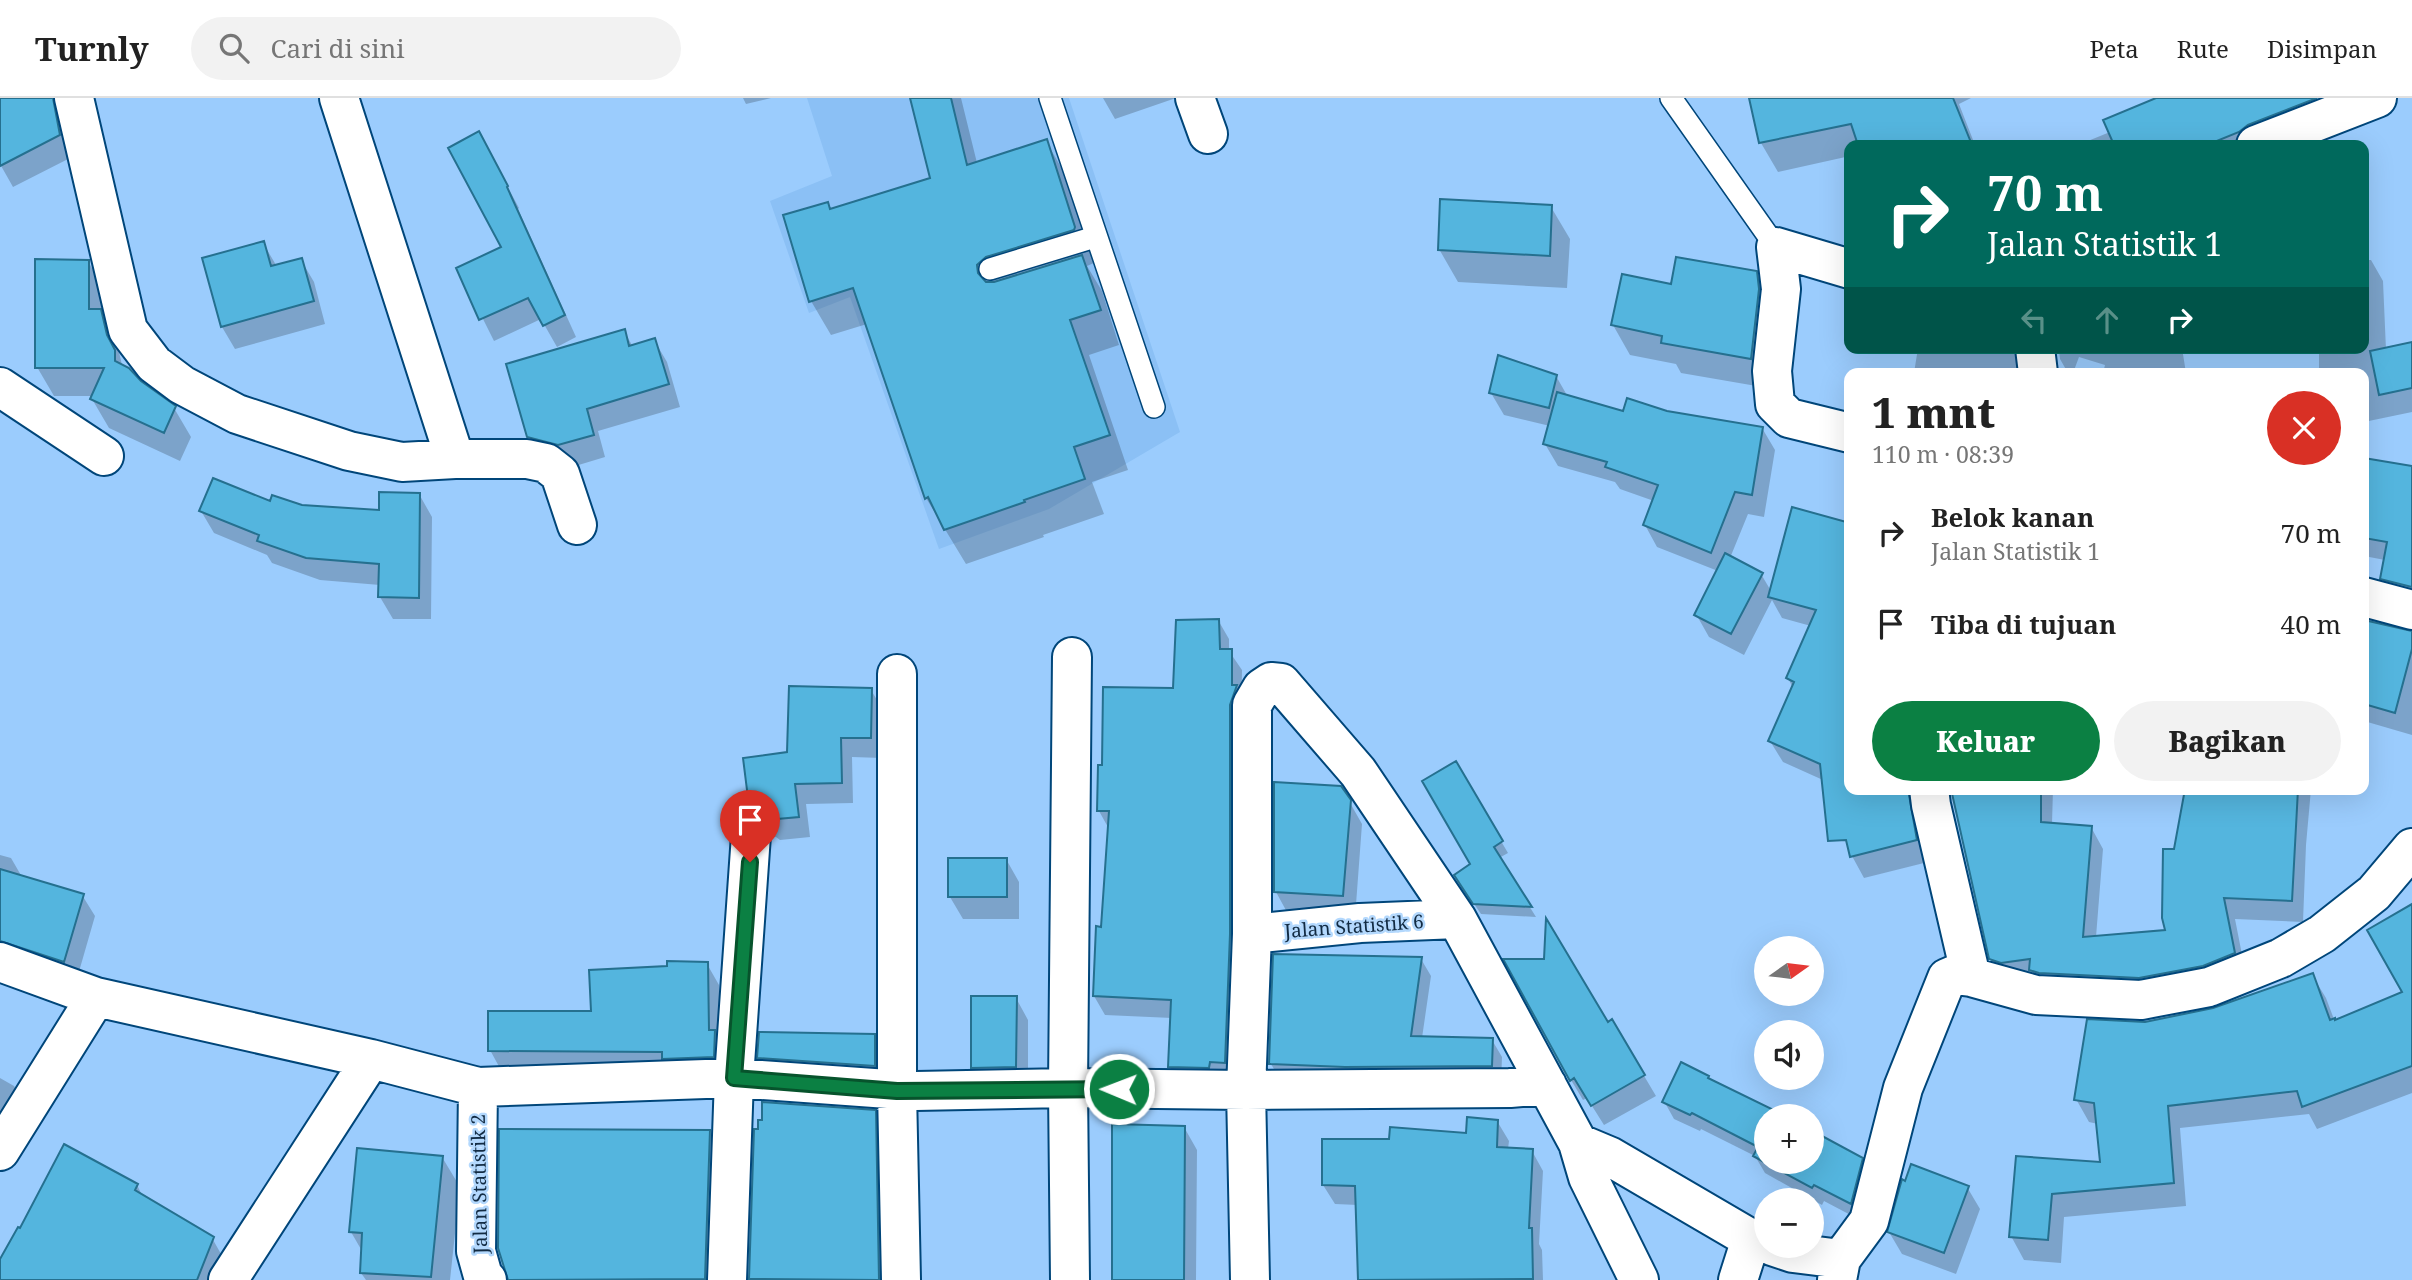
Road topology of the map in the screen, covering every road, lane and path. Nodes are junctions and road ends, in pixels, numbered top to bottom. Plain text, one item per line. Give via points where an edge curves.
1 (74, 98) edge
2 (339, 98) edge
3 (1050, 98) edge
4 (1195, 98) edge
5 (1671, 98) edge
6 (2376, 98) edge
7 (1208, 134) dead end
8 (2269, 140) edge
9 (1095, 237) junction
10 (1776, 247) junction
11 (1844, 267) edge
12 (990, 269) dead end
13 (0, 387) edge
14 (1154, 407) dead end
15 (1844, 432) edge
16 (104, 456) dead end
17 (455, 459) junction
18 (578, 525) dead end
19 (2369, 598) edge
20 (2412, 610) edge
21 (1072, 657) dead end
22 (897, 674) dead end
23 (1930, 795) edge
24 (751, 835) dead end
25 (2412, 848) edge
26 (1457, 919) junction
27 (1252, 934) junction
28 (0, 962) edge
29 (1971, 977) junction
30 (96, 997) junction
31 (371, 1059) junction
32 (734, 1078) junction
33 (1547, 1085) junction
34 (478, 1087) junction
35 (1068, 1088) junction
36 (1246, 1090) junction
37 (897, 1091) junction
38 (1578, 1143) junction
39 (0, 1151) edge
40 (1754, 1238) edge
41 (1754, 1256) edge
42 (1811, 1258) edge
43 (1839, 1270) edge
44 (228, 1280) edge
45 (487, 1280) edge
46 (727, 1280) edge
47 (901, 1280) edge
48 (1070, 1280) edge
49 (1250, 1280) edge
50 (1639, 1280) edge
51 (1738, 1280) edge

1 - 17 street via 128,330 154,364 182,385 237,414 349,451 402,462
2 - 17 street
3 - 9 lane
4 - 7 street
5 - 10 lane
6 - 8 street
9 - 12 lane
9 - 14 lane
10 - 11 street
10 - 15 street via 1781,289 1772,371 1774,404 1788,418
13 - 16 street
17 - 18 street via 546,463 560,474
19 - 20 street
21 - 35 street
22 - 37 street
23 - 29 street
24 - 32 street
25 - 29 street via 2374,892 2322,934 2281,958 2209,987 2141,1000 2036,995
26 - 27 street, Jalan Statistik 6
26 - 27 street via 1358,772 1281,683 1271,682 1252,705
26 - 33 street
27 - 36 street
28 - 30 street
29 - 43 street via 1954,975 1944,982 1903,1088 1869,1221
30 - 31 street
30 - 39 street
31 - 34 street
31 - 44 street
32 - 34 street
32 - 37 street
32 - 46 street
33 - 36 street
33 - 38 street
34 - 45 street, Jalan Statistik 2 via 476,1251
35 - 36 street
35 - 37 street
35 - 48 street
36 - 49 street
37 - 47 street
38 - 40 street
38 - 50 street via 1588,1177
41 - 51 street
42 - 43 street

